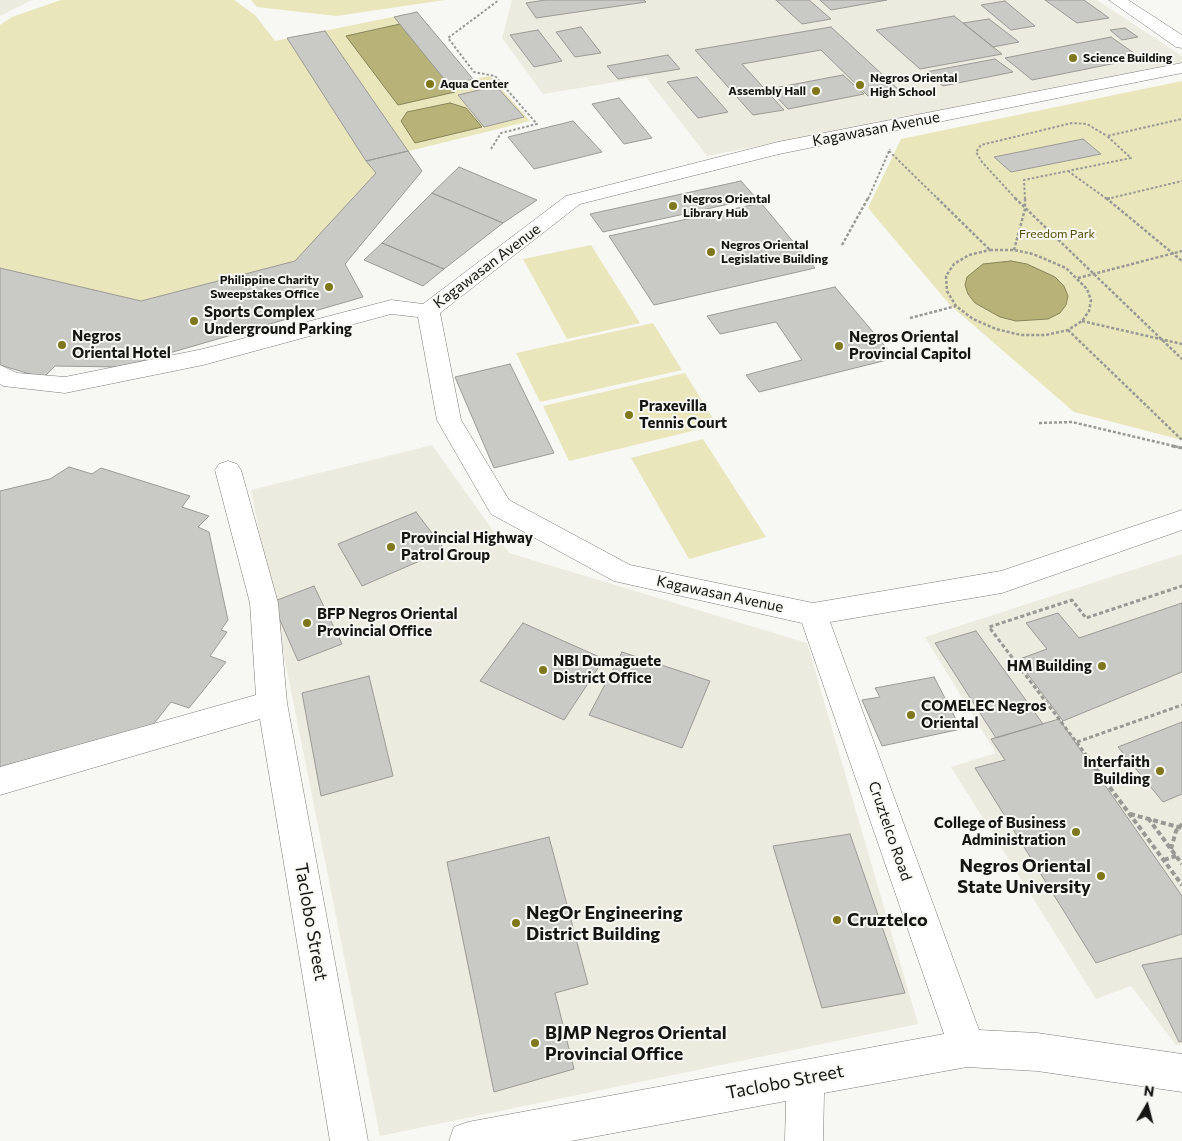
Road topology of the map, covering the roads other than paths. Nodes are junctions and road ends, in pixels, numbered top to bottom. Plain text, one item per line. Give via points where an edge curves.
1 (1117, 0) edge
2 (1182, 43) edge
3 (1182, 68) edge
4 (428, 311) junction
5 (0, 373) edge
6 (228, 470) dead end
7 (1182, 520) edge
8 (813, 614) junction
9 (272, 703) junction
10 (0, 781) edge
11 (967, 1048) junction
12 (1182, 1073) edge
13 (805, 1079) junction
14 (349, 1141) edge
15 (468, 1141) edge
16 (804, 1141) edge

1 - 2 street
3 - 4 street, Kagawasan Avenue via 778,148 573,200
4 - 5 street via 390,307 203,357 65,385 11,380
4 - 8 street, Kagawasan Avenue via 449,420 500,507 624,574
6 - 9 street, Taclobo Street via 264,603
7 - 8 street, Kagawasan Avenue via 1002,582
8 - 11 street, Cruztelco Road
9 - 10 street
9 - 14 street, Taclobo Street
11 - 12 street, Taclobo Street via 1037,1052
11 - 13 street, Taclobo Street
13 - 15 street, Taclobo Street
13 - 16 street

